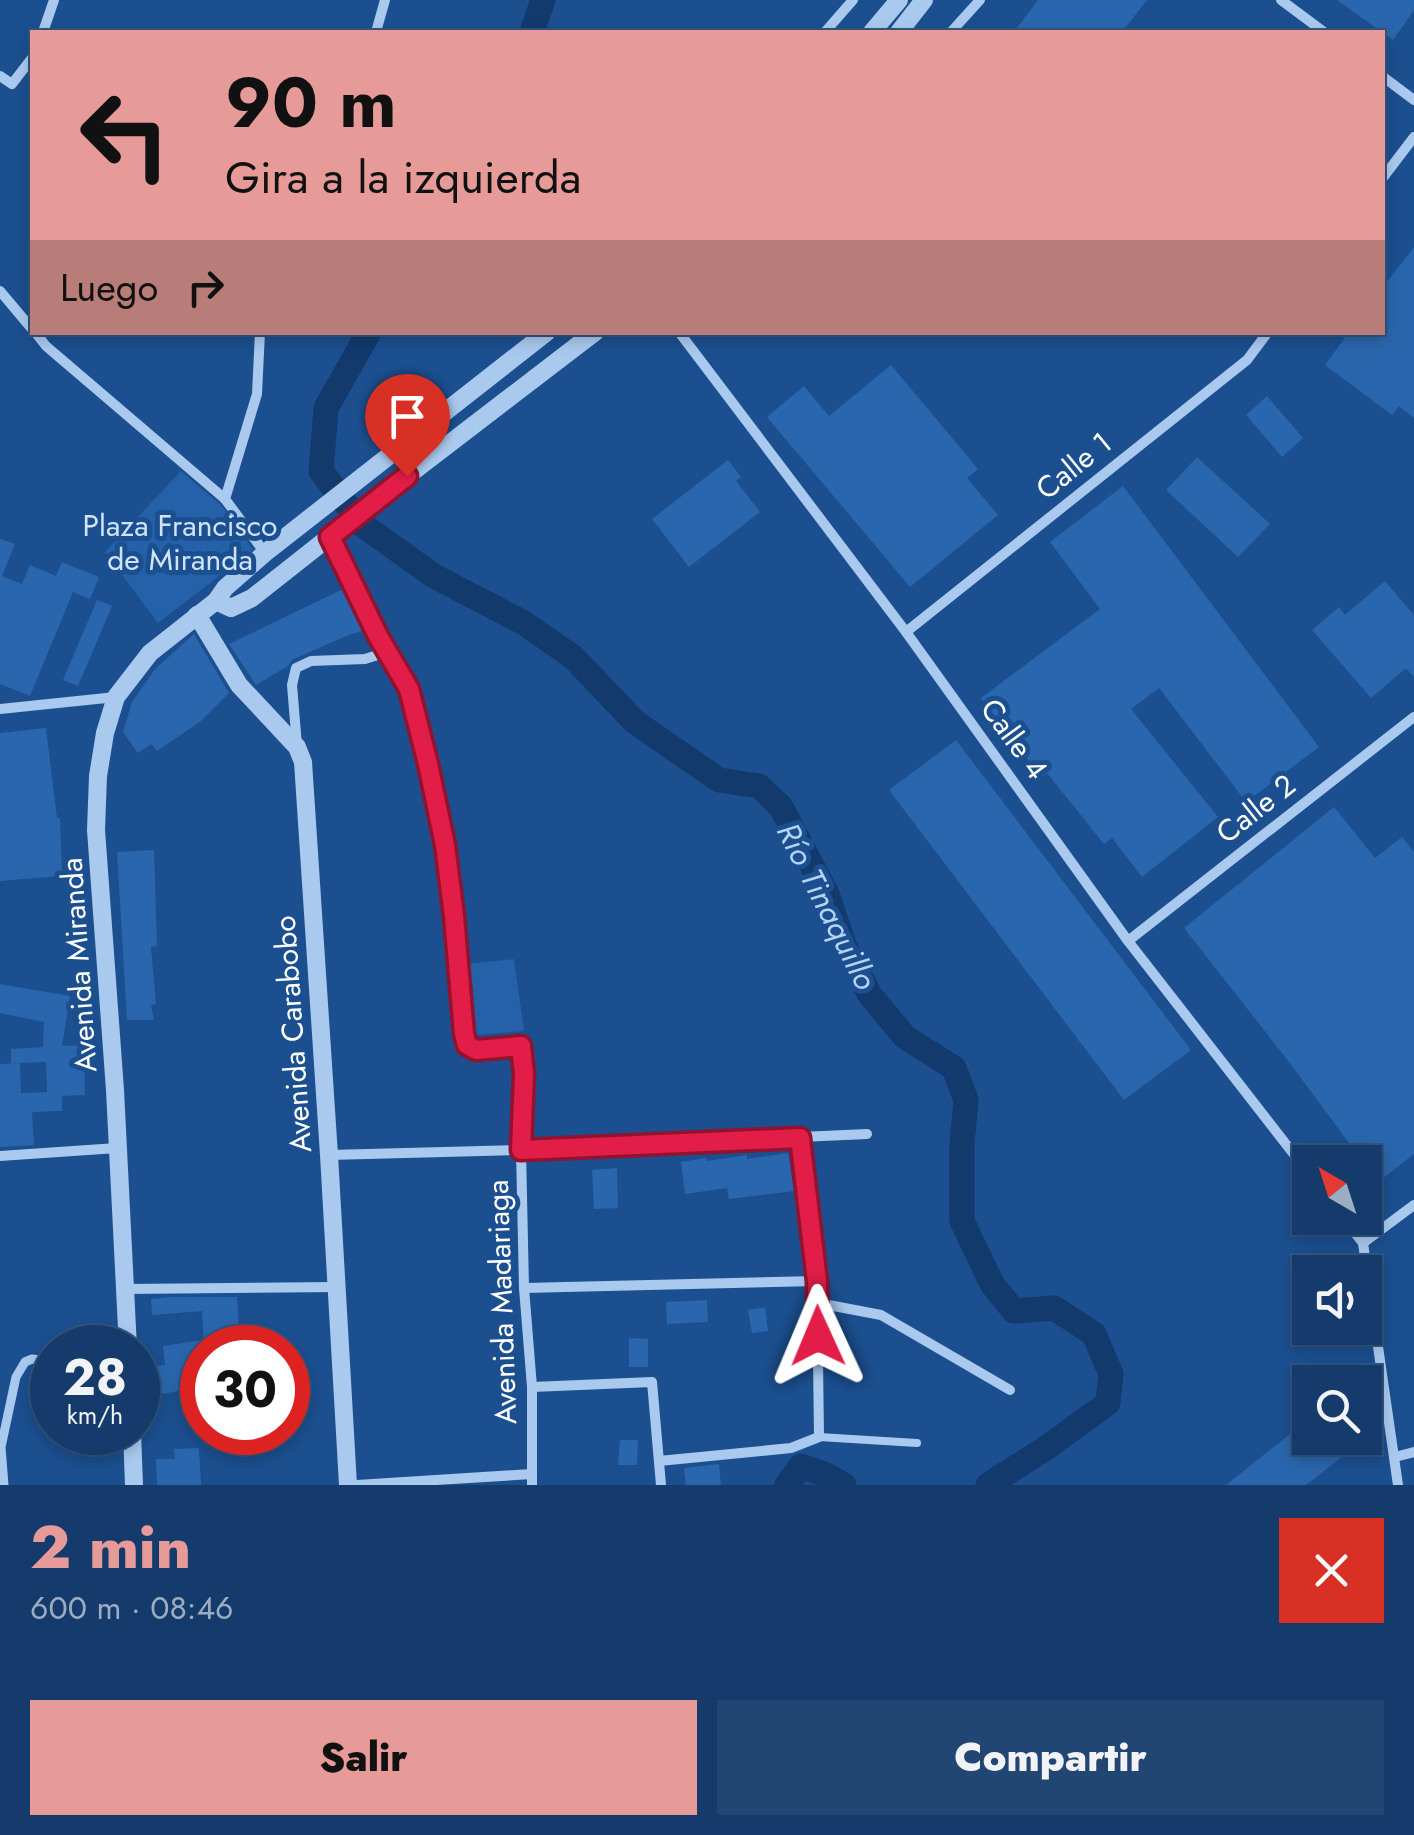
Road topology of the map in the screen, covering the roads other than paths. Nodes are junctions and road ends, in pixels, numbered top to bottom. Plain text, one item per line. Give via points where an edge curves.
1 (54, 0) edge
2 (385, 0) edge
3 (853, 0) edge
4 (898, 0) edge
5 (924, 0) edge
6 (980, 0) edge
7 (1280, 0) edge
8 (44, 30) edge
9 (377, 30) edge
10 (827, 30) edge
11 (874, 30) edge
12 (901, 30) edge
13 (954, 30) edge
14 (1321, 30) edge
15 (30, 61) edge
16 (0, 76) edge
17 (1385, 78) edge
18 (1414, 100) edge
19 (1414, 137) edge
20 (1385, 175) edge
21 (0, 291) edge
22 (30, 326) edge
23 (37, 335) edge
24 (260, 335) edge
25 (544, 335) edge
26 (591, 335) edge
27 (681, 335) edge
28 (1266, 335) edge
29 (225, 499) junction
30 (334, 534) junction
31 (265, 554) junction
32 (216, 601) junction
33 (197, 615) junction
34 (906, 632) junction
35 (388, 652) junction
36 (116, 697) junction
37 (0, 708) edge
38 (1414, 717) edge
39 (297, 747) junction
40 (1128, 941) junction
41 (867, 1134) dead end
42 (800, 1138) junction
43 (117, 1148) junction
44 (521, 1150) junction
45 (1292, 1152) edge
46 (330, 1155) junction
47 (0, 1156) edge
48 (1414, 1205) edge
49 (1356, 1235) edge
50 (1363, 1244) junction
51 (817, 1281) junction
52 (336, 1287) junction
53 (126, 1288) junction
54 (524, 1288) junction
55 (818, 1303) junction
56 (127, 1325) edge
57 (30, 1360) edge
58 (532, 1387) junction
59 (1010, 1390) dead end
60 (818, 1437) junction
61 (917, 1443) dead end
62 (1414, 1452) edge
63 (133, 1455) edge
64 (1394, 1457) junction
65 (660, 1461) junction
66 (532, 1480) edge
67 (4, 1485) edge
68 (134, 1485) edge
69 (348, 1485) edge
70 (357, 1485) edge
71 (661, 1485) edge
72 (1398, 1485) edge

1 - 8 street
2 - 9 street
3 - 10 street
4 - 11 street
5 - 12 street
6 - 13 street
7 - 14 street
15 - 16 street via 12,84
17 - 18 street
19 - 20 street
21 - 22 street
23 - 29 street
24 - 29 street via 257,394
25 - 31 street
26 - 30 street
27 - 34 street, Calle 4
28 - 34 street, Calle 1 via 1248,360
29 - 31 street
30 - 32 street via 240,605
30 - 35 street, Avenida Madariaga
31 - 32 street
32 - 33 street, Avenida Miranda
33 - 36 street, Avenida Miranda via 150,653
33 - 39 street via 239,685
34 - 40 street, Calle 4
35 - 39 street via 296,668
35 - 44 street, Avenida Madariaga via 409,689 442,829 467,1045 521,1046
36 - 37 street
36 - 43 street, Avenida Miranda via 104,732 96,830
38 - 40 street, Calle 2
39 - 46 street, Avenida Carabobo
40 - 45 street, Calle 4
41 - 42 street
42 - 44 street
42 - 51 street
43 - 47 street
43 - 53 street, Avenida Miranda
44 - 46 street
44 - 54 street, Avenida Madariaga
46 - 52 street, Avenida Carabobo
48 - 50 street
49 - 50 street
50 - 64 street
51 - 54 street
51 - 55 street
52 - 53 street
52 - 69 street, Avenida Carabobo
53 - 56 street, Avenida Miranda
54 - 58 street, Avenida Madariaga
55 - 59 street via 882,1315
55 - 60 street
57 - 67 street via 16,1376 1,1447
58 - 65 street via 652,1382
58 - 66 street, Avenida Madariaga
60 - 61 lane
60 - 65 street via 792,1448
62 - 64 street
63 - 68 street
64 - 72 street
65 - 71 street
66 - 70 street

